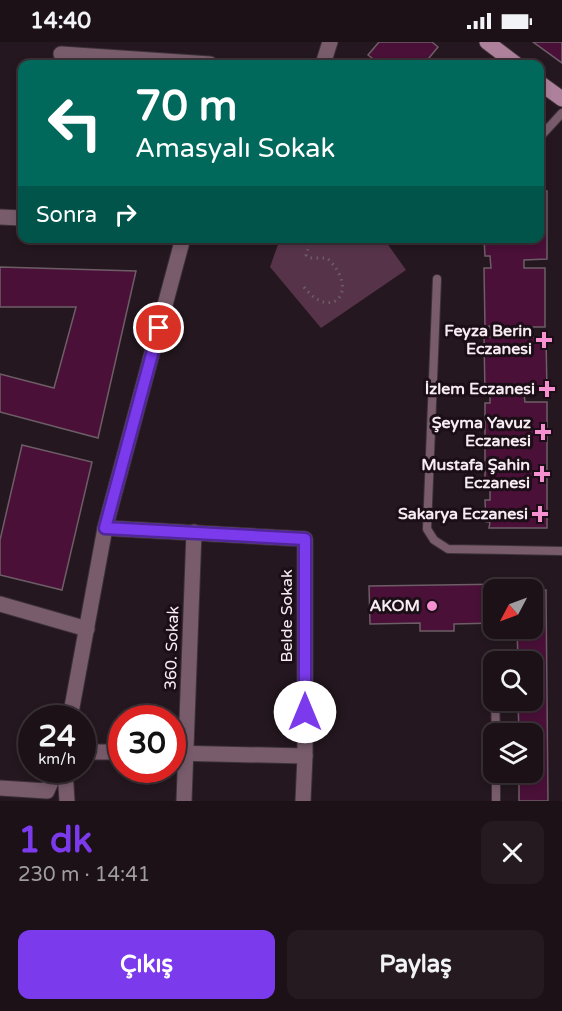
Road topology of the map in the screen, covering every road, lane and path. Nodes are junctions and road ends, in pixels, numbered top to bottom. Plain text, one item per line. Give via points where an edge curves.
1 (330, 42) edge
2 (487, 42) edge
3 (61, 54) edge
4 (150, 60) edge
5 (324, 60) edge
6 (511, 60) edge
7 (544, 86) edge
8 (562, 99) edge
9 (562, 113) edge
10 (544, 133) edge
11 (0, 217) edge
12 (18, 218) edge
13 (182, 243) edge
14 (310, 243) edge
15 (437, 279) dead end
16 (304, 287) dead end
17 (105, 528) junction
18 (194, 532) junction
19 (562, 551) edge
20 (0, 604) edge
21 (87, 629) junction
22 (72, 705) edge
23 (182, 705) edge
24 (186, 754) edge
25 (305, 756) junction
26 (51, 783) edge
27 (66, 783) edge
28 (182, 783) edge
29 (496, 783) edge
30 (0, 788) edge
31 (67, 801) edge
32 (184, 801) edge
33 (303, 801) edge
34 (496, 801) edge

1 - 5 street
2 - 6 street
3 - 4 street
7 - 8 street
9 - 10 lane
11 - 12 street
13 - 17 street
14 - 16 path via 306,255 327,258 342,276 344,289 339,298 324,303
15 - 19 lane via 427,530 448,549
17 - 18 street
17 - 21 street
18 - 23 street, 360. Sokak
18 - 25 street, Belde Sokak via 305,539
20 - 21 street
21 - 22 street
24 - 25 street
25 - 33 street, Belde Sokak
26 - 30 street via 47,792
27 - 31 street
28 - 32 street, 360. Sokak
29 - 34 lane

